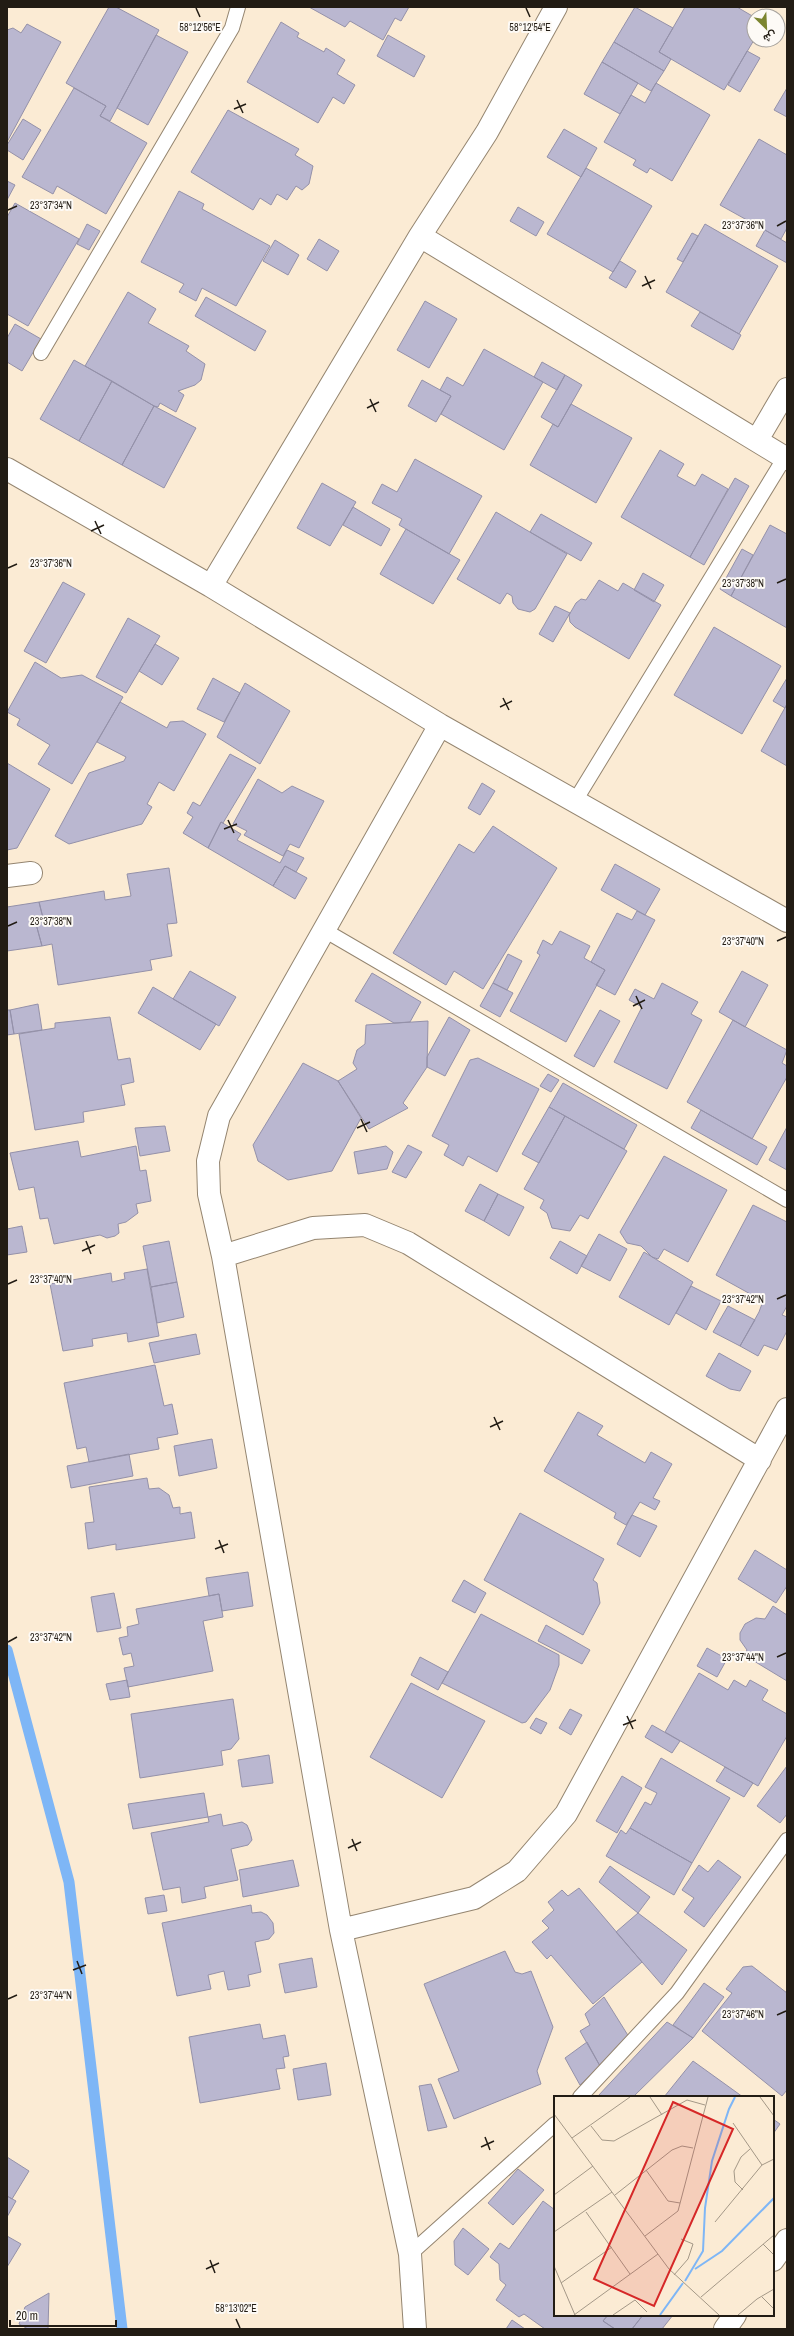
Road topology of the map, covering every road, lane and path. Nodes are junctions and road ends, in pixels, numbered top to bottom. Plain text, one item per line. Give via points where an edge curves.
1 (238, 7) edge
2 (556, 7) edge
3 (420, 236) junction
4 (41, 353) dead end
5 (787, 389) edge
6 (757, 440) junction
7 (786, 458) edge
8 (7, 469) edge
9 (211, 586) junction
10 (440, 725) junction
11 (575, 801) junction
12 (31, 873) dead end
13 (7, 876) edge
14 (787, 921) edge
15 (324, 930) junction
16 (787, 1200) edge
17 (223, 1256) junction
18 (787, 1409) edge
19 (760, 1460) junction
20 (787, 1840) edge
21 (341, 1930) junction
22 (581, 2096) edge
23 (554, 2125) edge
24 (787, 2240) edge
25 (410, 2254) junction
26 (774, 2259) edge
27 (734, 2316) edge
28 (415, 2329) edge
29 (725, 2329) edge

1 - 4 lane via 232,28
2 - 3 street via 488,132
3 - 6 street
3 - 9 street
5 - 6 street
6 - 7 street
7 - 11 lane
8 - 9 street
9 - 10 street
10 - 11 street
10 - 15 street
11 - 14 street
12 - 13 street
15 - 16 lane
15 - 17 street via 219,1116 208,1161 209,1194
17 - 19 street via 313,1228 365,1225 408,1243
17 - 21 street
18 - 19 street
19 - 21 street via 566,1814 517,1871 474,1898
20 - 22 lane via 677,1994
21 - 25 street
23 - 25 lane
24 - 26 street
25 - 28 street
27 - 29 street

